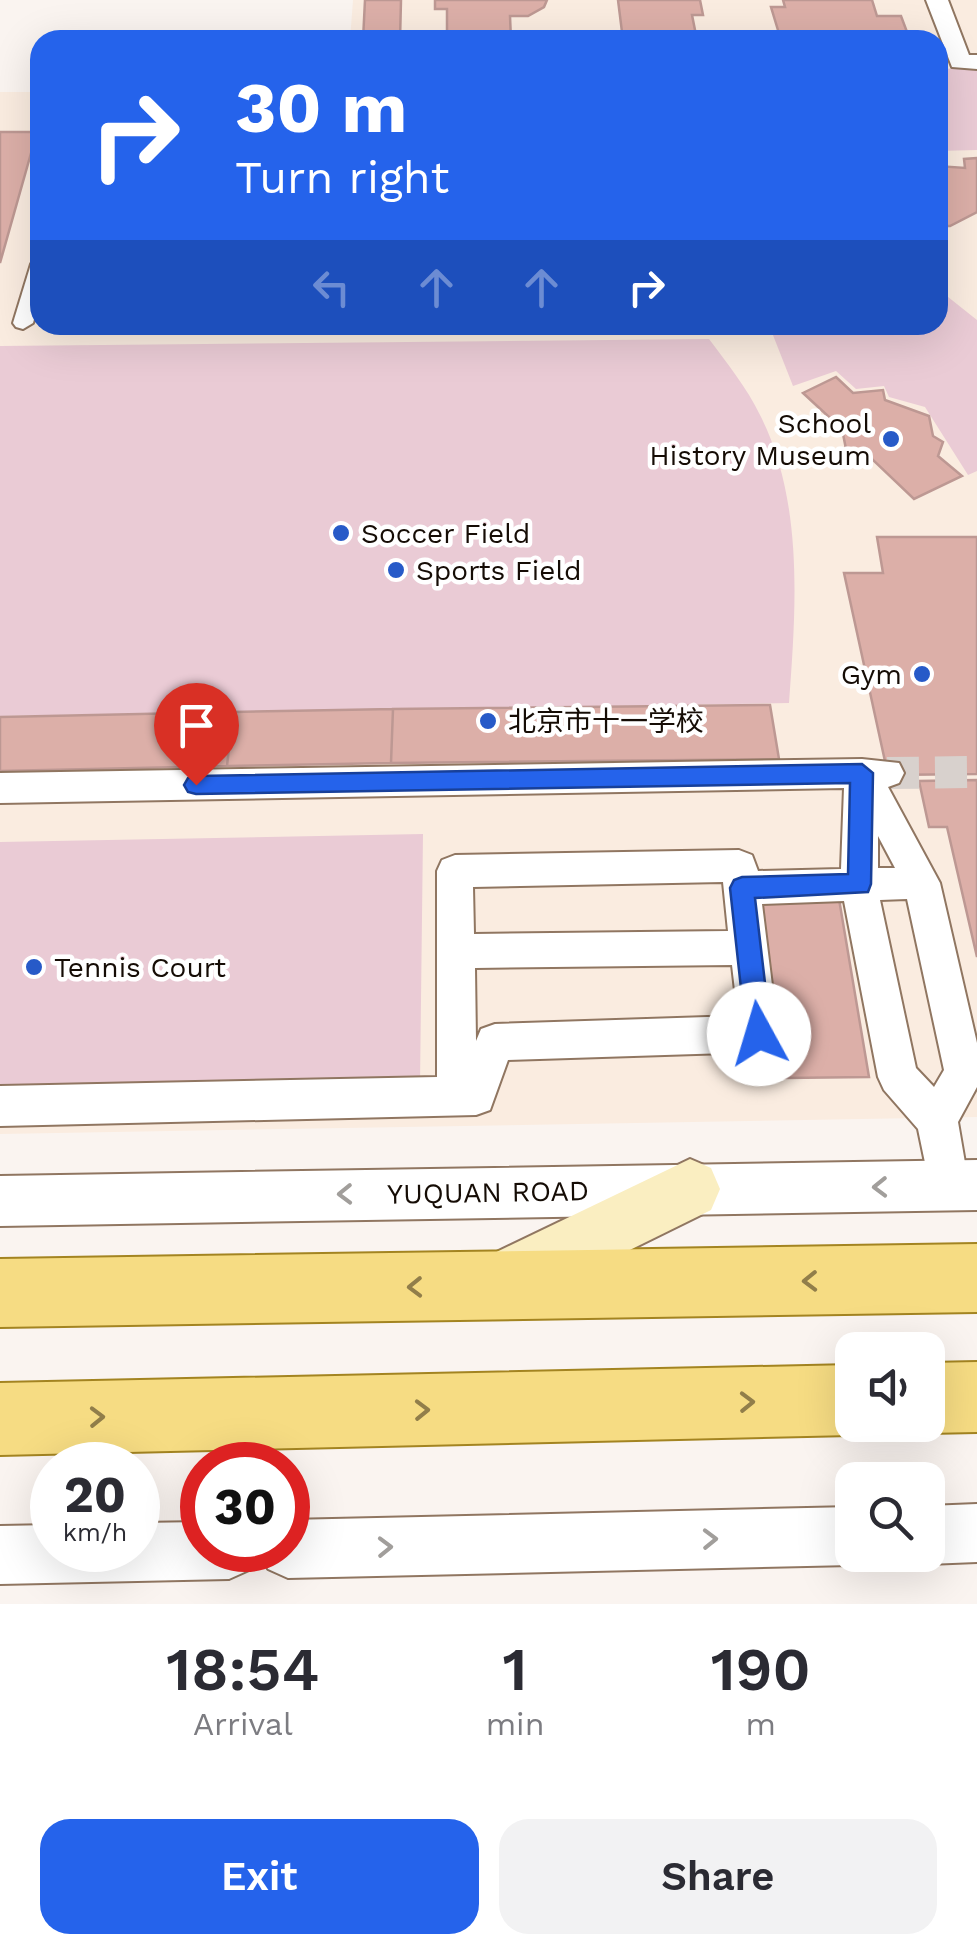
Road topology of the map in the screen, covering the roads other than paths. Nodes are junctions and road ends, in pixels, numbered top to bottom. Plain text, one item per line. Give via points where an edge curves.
1 (937, 0) edge
2 (977, 62) edge
3 (30, 297) edge
4 (22, 323) dead end
5 (874, 773) junction
6 (0, 788) edge
7 (922, 883) junction
8 (859, 884) junction
9 (742, 888) junction
10 (749, 948) junction
11 (458, 951) junction
12 (971, 1071) edge
13 (457, 1096) junction
14 (0, 1106) edge
15 (937, 1120) junction
16 (962, 1186) edge
17 (690, 1189) junction
18 (0, 1201) edge
19 (977, 1278) edge
20 (15, 1284) edge
21 (494, 1286) junction
22 (977, 1397) edge
23 (945, 1398) edge
24 (835, 1400) edge
25 (0, 1419) edge
26 (945, 1534) edge
27 (977, 1534) edge
28 (835, 1536) edge
29 (310, 1548) edge
30 (180, 1551) edge
31 (0, 1555) edge

1 - 2 street via 960,62
3 - 4 street
5 - 6 street
5 - 7 street
5 - 8 street
7 - 8 street
7 - 12 street
8 - 9 street
8 - 15 street via 898,1077
9 - 10 street
9 - 11 street via 739,866 455,871
10 - 11 street
10 - 13 street via 759,1034 495,1042 476,1096
11 - 13 street
12 - 15 street
13 - 14 street
15 - 16 street
16 -> 17 street, YUQUAN ROAD
17 -> 18 street, YUQUAN ROAD
17 - 21 main road
19 -> 21 main road
21 -> 20 main road
22 - 23 main road
25 -> 24 main road
26 - 27 street
29 -> 28 street
30 - 31 street

